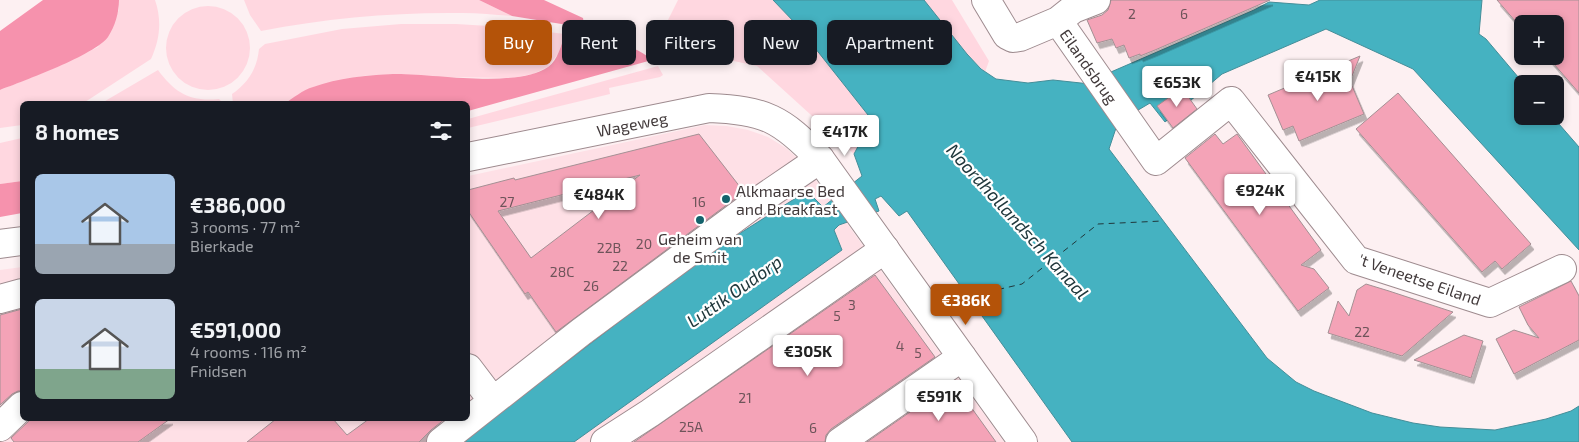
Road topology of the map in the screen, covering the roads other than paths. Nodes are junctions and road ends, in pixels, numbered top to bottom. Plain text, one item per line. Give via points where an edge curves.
1 (986, 0) edge
2 (1096, 0) edge
3 (1058, 21) junction
4 (470, 157) edge
5 (1156, 161) joint
6 (828, 170) junction
7 (20, 241) edge
8 (0, 244) edge
9 (885, 249) junction
10 (1562, 269) dead end
11 (20, 294) edge
12 (0, 299) edge
13 (962, 357) junction
14 (470, 371) edge
15 (492, 401) junction
16 (20, 408) edge
17 (470, 419) edge
18 (467, 421) edge
19 (0, 426) edge
20 (441, 442) edge
21 (605, 442) edge
22 (840, 442) edge
23 (1023, 442) edge

1 - 3 street via 1007,35 1013,38
2 - 3 street via 1073,9
3 - 5 street, Eilandsbrug
4 - 6 street, Wageweg via 709,108 746,111 768,117 792,132
5 - 10 street, 't Veneetse Eiland via 1231,101 1356,260 1490,303
6 - 9 street, Wageweg
6 - 15 street via 754,204
7 - 8 street
9 - 13 street, Wageweg
9 - 21 street
11 - 12 street
13 - 22 street
13 - 23 street, Wageweg
14 - 15 street
15 - 17 street
16 - 19 street
18 - 20 street

